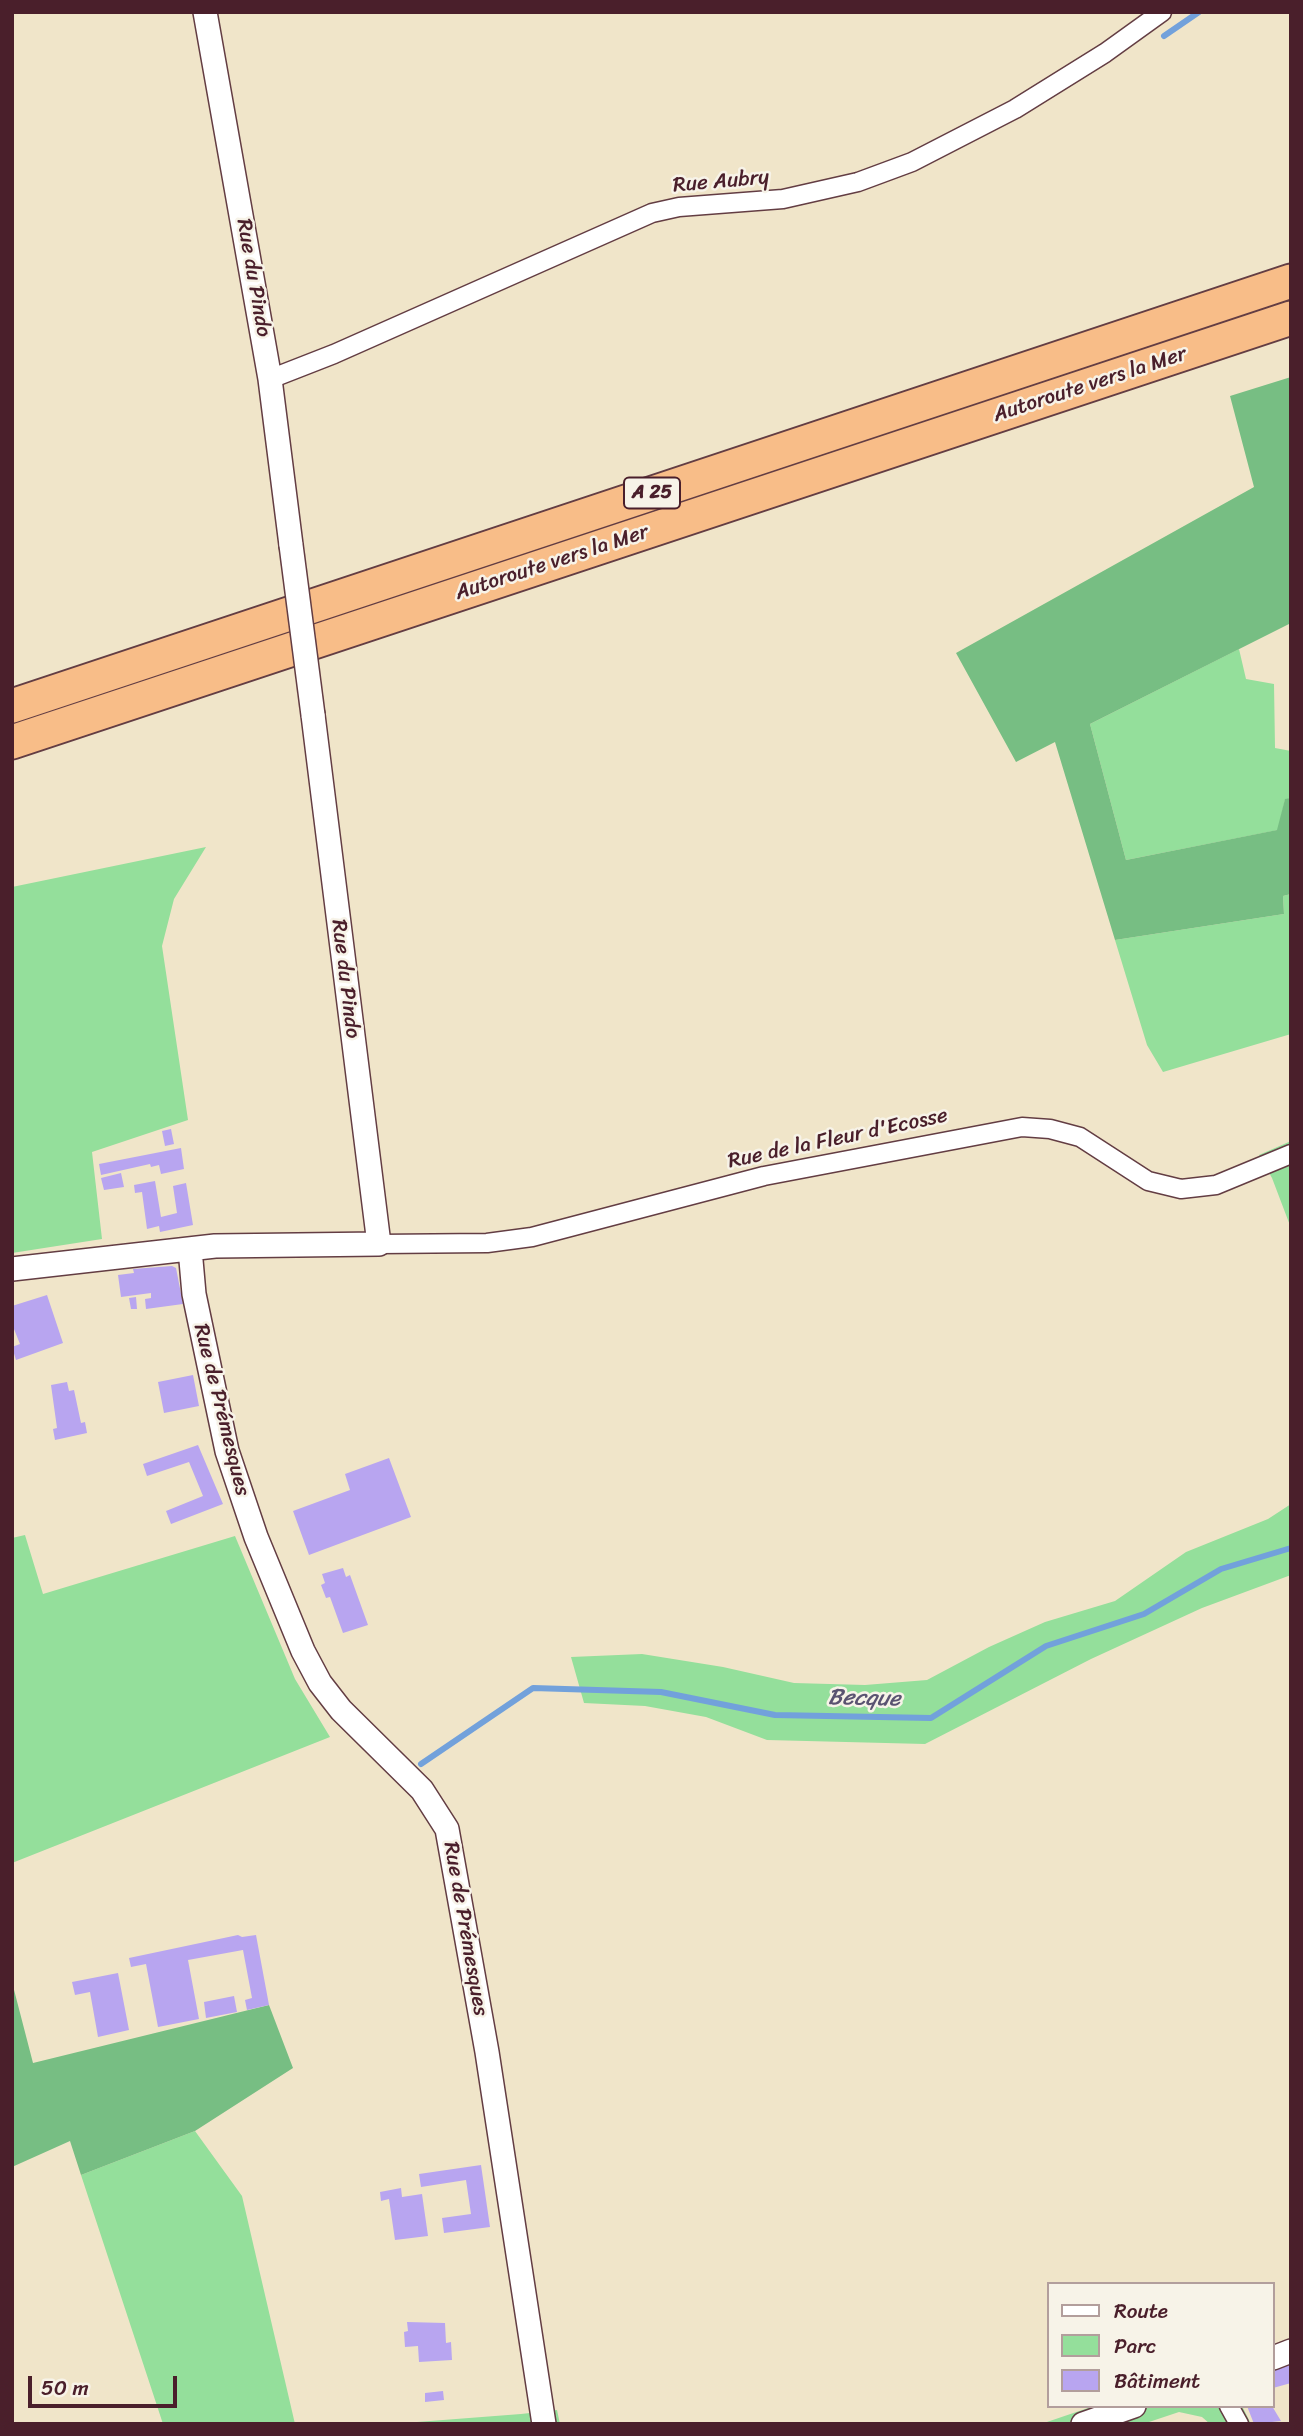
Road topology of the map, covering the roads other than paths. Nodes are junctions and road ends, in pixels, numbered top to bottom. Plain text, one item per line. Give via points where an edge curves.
1 (205, 12) edge
2 (1162, 12) edge
3 (1291, 281) edge
4 (1291, 318) edge
5 (270, 379) junction
6 (12, 706) edge
7 (12, 742) edge
8 (1291, 1154) edge
9 (379, 1244) junction
10 (190, 1249) junction
11 (12, 1269) edge
12 (1129, 2408) edge
13 (1230, 2408) edge
14 (544, 2424) edge
15 (1083, 2424) edge
16 (1239, 2424) edge

1 - 5 street, Rue du Pindo
2 - 5 street, Rue Aubry via 1015,109 912,162 858,182 783,199 652,213
3 - 6 highway, A 25
4 - 7 highway, Autoroute vers la Mer / A 25
5 - 9 street, Rue du Pindo, bridge
8 - 9 street, Rue de la Fleur d'Ecosse via 1216,1185 1181,1189 1148,1181 1080,1137 1023,1127 764,1176 532,1237 486,1243
9 - 10 street
10 - 11 street
10 - 14 street, Rue de Prémesques via 194,1294 230,1463 303,1651 341,1710 429,1797 447,1829 487,2052
12 - 15 street
13 - 16 street

